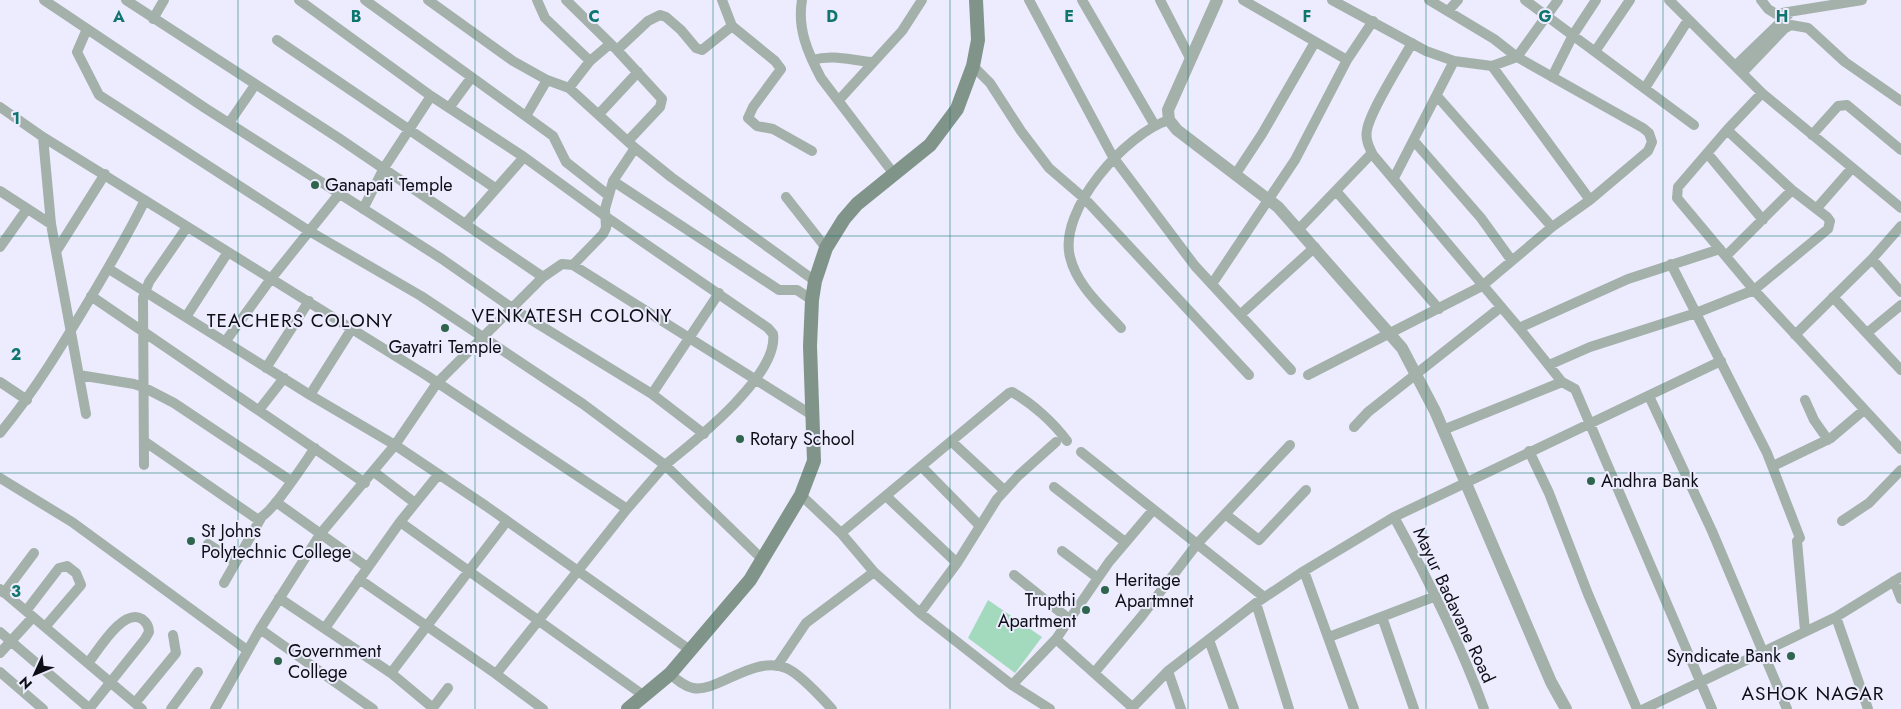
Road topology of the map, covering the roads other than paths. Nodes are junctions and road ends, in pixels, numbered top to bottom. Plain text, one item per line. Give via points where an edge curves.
1 (44, 0) edge
2 (126, 0) edge
3 (164, 0) edge
4 (300, 0) edge
5 (364, 0) edge
6 (428, 0) edge
7 (537, 0) edge
8 (566, 0) edge
9 (722, 0) edge
10 (802, 0) edge
11 (922, 0) edge
12 (976, 0) edge
13 (1029, 0) edge
14 (1082, 0) edge
15 (1160, 0) edge
16 (1217, 0) edge
17 (1243, 0) edge
18 (1332, 0) edge
19 (1429, 0) edge
20 (1458, 0) edge
21 (1525, 0) edge
22 (1558, 0) edge
23 (1596, 0) edge
24 (1630, 0) edge
25 (1669, 0) edge
26 (1761, 0) edge
27 (1862, 0) edge
28 (1448, 11) junction
29 (1792, 11) junction
30 (1546, 17) junction
31 (153, 19) junction
32 (1688, 20) junction
33 (1373, 21) junction
34 (732, 26) junction
35 (86, 29) junction
36 (1573, 35) junction
37 (277, 40) dead end
38 (1314, 42) junction
39 (1412, 43) junction
40 (614, 47) junction
41 (1596, 50) junction
42 (1517, 57) junction
43 (812, 60) junction
44 (1191, 60) junction
45 (1347, 60) junction
46 (590, 61) junction
47 (872, 62) junction
48 (1454, 62) junction
49 (973, 66) junction
50 (1492, 66) junction
51 (1738, 70) junction
52 (638, 72) junction
53 (1552, 77) junction
54 (471, 78) junction
55 (547, 80) junction
56 (254, 85) junction
57 (569, 88) junction
58 (1646, 88) junction
59 (1762, 93) junction
60 (430, 96) junction
61 (1437, 96) junction
62 (839, 100) junction
63 (1901, 101) edge
64 (0, 107) edge
65 (450, 108) junction
66 (599, 114) junction
67 (526, 116) junction
68 (1169, 120) junction
69 (230, 123) junction
70 (1154, 124) junction
71 (1694, 125) dead end
72 (408, 129) junction
73 (1727, 130) junction
74 (1812, 134) junction
75 (43, 137) junction
76 (1414, 140) junction
77 (631, 145) junction
78 (1901, 150) edge
79 (812, 151) dead end
80 (1372, 153) junction
81 (1707, 153) junction
82 (524, 157) junction
83 (1113, 157) junction
84 (384, 168) junction
85 (1852, 168) junction
86 (105, 174) junction
87 (894, 174) junction
88 (1236, 175) junction
89 (1394, 178) junction
90 (613, 181) junction
91 (495, 188) junction
92 (0, 190) edge
93 (1792, 190) junction
94 (1336, 191) junction
95 (339, 194) junction
96 (608, 195) junction
97 (786, 197) dead end
98 (1085, 199) junction
99 (1268, 199) junction
100 (145, 200) junction
101 (1590, 200) junction
102 (1817, 208) junction
103 (1901, 208) edge
104 (27, 209) junction
105 (363, 209) junction
106 (605, 216) junction
107 (1763, 220) junction
108 (466, 223) junction
109 (51, 224) junction
110 (1901, 226) edge
111 (187, 227) junction
112 (1552, 227) junction
113 (1299, 229) junction
114 (309, 232) junction
115 (0, 246) edge
116 (1315, 247) junction
117 (826, 248) junction
118 (58, 250) junction
119 (228, 252) junction
120 (1723, 252) junction
121 (1872, 260) junction
122 (1512, 261) junction
123 (1671, 264) junction
124 (573, 265) junction
125 (109, 269) junction
126 (544, 276) junction
127 (270, 280) junction
128 (815, 281) junction
129 (1212, 284) junction
130 (1484, 288) junction
131 (1754, 290) junction
132 (145, 291) junction
133 (719, 292) junction
134 (1901, 292) edge
135 (92, 296) junction
136 (1833, 297) junction
137 (812, 300) junction
138 (308, 301) junction
139 (1499, 305) junction
140 (1901, 305) edge
141 (512, 308) junction
142 (1439, 309) junction
143 (1696, 313) junction
144 (1240, 315) junction
145 (186, 317) junction
146 (1122, 328) dead end
147 (1519, 328) junction
148 (351, 330) junction
149 (72, 331) junction
150 (144, 331) junction
151 (1867, 333) junction
152 (1390, 334) junction
153 (1795, 335) junction
154 (480, 338) junction
155 (688, 339) junction
156 (225, 342) junction
157 (1721, 362) junction
158 (1549, 365) junction
159 (266, 368) junction
160 (1291, 370) dead end
161 (1901, 370) edge
162 (79, 374) junction
163 (1416, 374) junction
164 (1249, 375) dead end
165 (1308, 375) dead end
166 (284, 378) junction
167 (756, 380) junction
168 (0, 382) edge
169 (1562, 382) junction
170 (437, 383) junction
171 (143, 387) junction
172 (652, 394) junction
173 (310, 395) junction
174 (1649, 396) junction
175 (27, 400) junction
176 (1805, 400) dead end
177 (259, 410) junction
178 (1864, 410) junction
179 (86, 414) dead end
180 (812, 415) junction
181 (1591, 423) junction
182 (1354, 427) dead end
183 (1443, 430) junction
184 (0, 433) edge
185 (704, 434) junction
186 (144, 440) junction
187 (1828, 440) junction
188 (1068, 441) dead end
189 (952, 442) junction
190 (1056, 442) dead end
191 (395, 445) junction
192 (1290, 445) dead end
193 (315, 448) junction
194 (1901, 449) edge
195 (1529, 451) junction
196 (1081, 452) dead end
197 (144, 465) dead end
198 (665, 465) junction
199 (1773, 466) junction
200 (922, 467) junction
201 (1901, 470) edge
202 (374, 472) junction
203 (438, 474) junction
204 (0, 478) edge
205 (291, 481) junction
206 (365, 483) junction
207 (1466, 483) junction
208 (1054, 487) dead end
209 (1004, 490) junction
210 (1306, 490) dead end
211 (801, 495) junction
212 (886, 496) junction
213 (276, 502) junction
214 (416, 503) junction
215 (627, 509) junction
216 (1153, 510) junction
217 (1225, 514) junction
218 (1394, 517) junction
219 (260, 518) junction
220 (507, 521) junction
221 (1842, 521) dead end
222 (400, 522) junction
223 (980, 526) junction
224 (840, 533) junction
225 (322, 534) junction
226 (1125, 542) junction
227 (208, 544) dead end
228 (1197, 544) junction
229 (1062, 551) dead end
230 (34, 553) dead end
231 (762, 559) junction
232 (236, 562) junction
233 (957, 564) junction
234 (367, 567) junction
235 (578, 571) junction
236 (1304, 571) junction
237 (468, 572) junction
238 (874, 572) junction
239 (1014, 575) dead end
240 (1098, 578) junction
241 (359, 579) junction
242 (1898, 579) edge
243 (224, 583) dead end
244 (2, 591) edge
245 (1436, 596) junction
246 (280, 598) junction
247 (1901, 599) edge
248 (1260, 600) junction
249 (920, 613) junction
250 (30, 614) junction
251 (1836, 616) junction
252 (1382, 617) junction
253 (1070, 619) junction
254 (537, 622) junction
255 (427, 626) junction
256 (45, 627) junction
257 (325, 628) junction
258 (260, 629) junction
259 (1805, 631) junction
260 (0, 632) edge
261 (173, 635) dead end
262 (1329, 637) junction
263 (1056, 639) junction
264 (1209, 640) junction
265 (11, 641) junction
266 (247, 650) junction
267 (690, 650) junction
268 (1762, 651) junction
269 (0, 653) edge
270 (88, 663) junction
271 (777, 666) junction
272 (1168, 671) junction
273 (0, 672) edge
274 (198, 672) dead end
275 (391, 673) junction
276 (1094, 673) junction
277 (496, 674) junction
278 (670, 674) junction
279 (110, 682) junction
280 (1698, 682) junction
281 (1012, 685) junction
282 (448, 688) dead end
283 (644, 695) junction
284 (1035, 704) edge
285 (138, 706) edge
286 (220, 707) edge
287 (432, 708) edge
288 (1133, 708) edge
289 (43, 709) edge
290 (90, 709) edge
291 (171, 709) edge
292 (373, 709) edge
293 (543, 709) edge
294 (628, 709) edge
295 (832, 709) edge
296 (1050, 709) edge
297 (1181, 709) edge
298 (1234, 709) edge
299 (1288, 709) edge
300 (1354, 709) edge
301 (1414, 709) edge
302 (1484, 709) edge
303 (1566, 709) edge
304 (1637, 709) edge
305 (1644, 709) edge
306 (1712, 709) edge
307 (1787, 709) edge
308 (1868, 709) edge

1 - 35 street
2 - 31 street
3 - 31 street
4 - 60 street
5 - 54 street
6 - 55 street via 513,61
7 - 46 street via 546,18
8 - 40 street
9 - 34 street
10 - 43 street via 800,23
11 - 47 street via 902,31
12 - 49 main road via 978,40
13 - 83 street
14 - 70 street
15 - 44 street
16 - 44 street
17 - 38 street
18 - 33 street
19 - 28 street
20 - 28 street
21 - 30 street
22 - 30 street
23 - 36 street
24 - 41 street
25 - 32 street
26 - 29 street via 1776,14
27 - 29 street
28 - 42 street
29 - 51 street
30 - 36 street
30 - 42 street
31 - 56 street
32 - 51 street
32 - 58 street
33 - 39 street
33 - 45 street
34 - 40 street via 702,50 696,48 670,20 660,15
34 - 79 street via 781,69 748,118 757,126 780,132
35 - 69 street
35 - 114 street via 77,52 99,95
36 - 41 street
36 - 53 street
37 - 72 street
38 - 45 street
38 - 88 street
39 - 48 street
39 - 80 street via 1369,121 1366,137
40 - 46 street
40 - 52 street
41 - 58 street
42 - 50 street
42 - 53 street
43 - 47 street via 833,56
43 - 62 street via 821,78
44 - 68 street via 1168,110
45 - 99 street via 1295,160
46 - 57 street
47 - 62 street
48 - 50 street
48 - 61 street
49 - 87 main road via 957,110 946,127 930,145
49 - 98 street via 990,83 1049,168
50 - 101 street
51 - 59 street
51 - 63 street via 1784,29 1800,25 1816,34 1845,62
52 - 66 street
52 - 77 street via 663,102
53 - 101 street via 1643,128 1652,139 1648,151
54 - 65 street
54 - 67 street
55 - 57 street
55 - 67 street
56 - 69 street
56 - 84 street
57 - 66 street
58 - 71 street
59 - 73 street
59 - 74 street
60 - 65 street
60 - 72 street
61 - 76 street
61 - 112 street
62 - 87 street
64 - 75 street
65 - 82 street
66 - 77 street
67 - 96 street via 553,136 566,162
68 - 70 street
68 - 88 street via 1177,130
69 - 95 street
70 - 83 street
72 - 84 street
72 - 91 street
73 - 81 street
73 - 93 street
74 - 78 street via 1838,106 1847,105
74 - 85 street
75 - 86 street
75 - 109 street
76 - 89 street
76 - 122 street via 1481,218
77 - 90 street
77 - 128 street
80 - 89 street
80 - 94 street
81 - 107 street
81 - 120 street via 1676,193
82 - 91 street
82 - 106 street
83 - 98 street
83 - 129 street
84 - 105 street
84 - 108 street
85 - 102 street
85 - 103 street
86 - 100 street
86 - 118 street
87 - 117 main road via 850,211
88 - 99 street
89 - 130 street
90 - 96 street
90 - 137 street via 779,290 798,290
91 - 108 street
92 - 104 street
93 - 102 street
93 - 107 street
94 - 113 street
94 - 142 street
95 - 105 street
95 - 114 street
96 - 106 street
97 - 117 street
98 - 146 street via 1074,215 1069,231 1068,247 1074,268 1091,297
98 - 164 street
99 - 113 street
99 - 129 street
100 - 111 street
100 - 125 street
101 - 112 street
102 - 131 street via 1830,221 1828,229
104 - 109 street
104 - 115 street
105 - 141 street
106 - 124 street via 603,234
106 - 133 street
107 - 120 street
108 - 126 street
109 - 118 street
110 - 121 street
111 - 119 street
111 - 132 street
112 - 122 street
113 - 116 street
114 - 127 street
114 - 154 street via 421,296
116 - 144 street
116 - 152 street
117 - 128 main road
118 - 149 street
119 - 127 street
119 - 145 street
120 - 123 street
120 - 131 street
121 - 134 street
121 - 136 street
122 - 130 street
123 - 143 street
123 - 147 street via 1628,278
124 - 126 street via 562,264
124 - 155 street
125 - 132 street
125 - 135 street
126 - 141 street
127 - 138 street
127 - 156 street
128 - 137 main road
129 - 144 street
130 - 139 street
130 - 142 street
131 - 143 street
131 - 153 street
132 - 145 street
132 - 150 street
133 - 155 street
133 - 167 street via 773,334 773,350
135 - 149 street
135 - 150 street
136 - 151 street
136 - 153 street
137 - 180 main road
138 - 148 street
138 - 159 street
139 - 147 street
139 - 163 street
140 - 151 street
141 - 154 street
141 - 172 street
142 - 152 street
143 - 157 street
143 - 158 street via 1590,347
144 - 160 street
145 - 156 street
147 - 158 street
148 - 170 street
148 - 173 street
149 - 162 street
149 - 175 street
150 - 171 street
150 - 177 street
151 - 161 street
152 - 163 street
152 - 165 street
153 - 178 street
154 - 170 street
154 - 198 street via 583,404
155 - 167 street
155 - 172 street
156 - 159 street
157 - 174 street
157 - 199 street
158 - 169 street
159 - 166 street
162 - 171 street
162 - 179 street
163 - 182 street
163 - 183 street
166 - 173 street
166 - 177 street
167 - 180 street
167 - 185 street
168 - 175 street
169 - 181 street via 1575,389
169 - 183 street
170 - 191 street
170 - 215 street
171 - 186 street
171 - 205 street
172 - 185 street
173 - 191 street
174 - 181 street
174 - 268 street
175 - 184 street
176 - 187 street
177 - 193 street
178 - 187 street
178 - 194 street
180 - 211 main road via 814,461
181 - 195 street
181 - 280 street
183 - 207 street
185 - 198 street
186 - 197 street
186 - 219 street via 247,514
187 - 199 street
188 - 189 street via 1060,430 1012,392
189 - 200 street
189 - 209 street
190 - 209 street
191 - 202 street
191 - 203 street
192 - 217 street
193 - 205 street
193 - 206 street
195 - 207 street
195 - 304 street via 1550,493
196 - 216 street
198 - 215 street
198 - 231 street
199 - 259 street via 1799,540
200 - 212 street
200 - 223 street
201 - 221 street via 1869,503
202 - 206 street
202 - 214 street
203 - 214 street
203 - 220 street
204 - 266 street via 72,522
205 - 213 street
206 - 225 street
207 - 218 street via 1409,507
207 - 303 street
208 - 226 street
209 - 223 street
210 - 217 street via 1259,540
211 - 224 street
211 - 231 main road
212 - 224 street
212 - 233 street
213 - 219 street
213 - 225 street
214 - 222 street
215 - 235 street
216 - 226 street
216 - 228 street
217 - 228 street
218 - 236 street
218 - 245 street, Mayur Badavane Road
219 - 232 street
220 - 235 street
220 - 237 street
222 - 234 street
222 - 237 street
223 - 233 street
224 - 238 street
225 - 234 street
225 - 246 street
226 - 240 street
227 - 232 street
228 - 248 street
228 - 276 street
229 - 240 street
230 - 244 street
231 - 267 main road via 750,580
232 - 243 street
233 - 249 street
234 - 241 street
235 - 254 street
235 - 267 street
236 - 248 street
236 - 262 street
237 - 254 street
237 - 255 street
238 - 249 street
238 - 271 street via 806,623
239 - 253 street
240 - 253 street
241 - 255 street
241 - 257 street
242 - 247 street
242 - 251 street
244 - 250 street
245 - 252 street
245 - 302 street, Mayur Badavane Road
246 - 257 street
246 - 258 street
248 - 264 street
248 - 299 street
249 - 281 street
250 - 256 street
250 - 256 street via 59,568 67,566 71,569 81,585
250 - 265 street
251 - 259 street
251 - 308 street
252 - 262 street
252 - 301 street
253 - 263 street
254 - 277 street
254 - 283 street
255 - 275 street
255 - 277 street
256 - 270 street
257 - 275 street
258 - 266 street
258 - 292 street
259 - 268 street
260 - 265 street
261 - 285 street via 176,653
262 - 300 street
263 - 276 street
263 - 281 street
264 - 272 street
264 - 298 street
265 - 269 street
265 - 290 street
266 - 286 street
267 - 278 main road
268 - 280 street
268 - 307 street
270 - 279 street
270 - 279 street via 122,621 130,617 143,620 149,632
271 - 278 street via 742,671 704,688 688,687
271 - 295 street via 787,668
272 - 288 street
272 - 297 street
273 - 289 street
274 - 291 street
275 - 287 street
276 - 288 street
277 - 293 street
278 - 283 main road
279 - 285 street
279 - 290 street
280 - 305 street
280 - 306 street
281 - 284 street
282 - 287 street
283 - 294 main road
284 - 296 street

